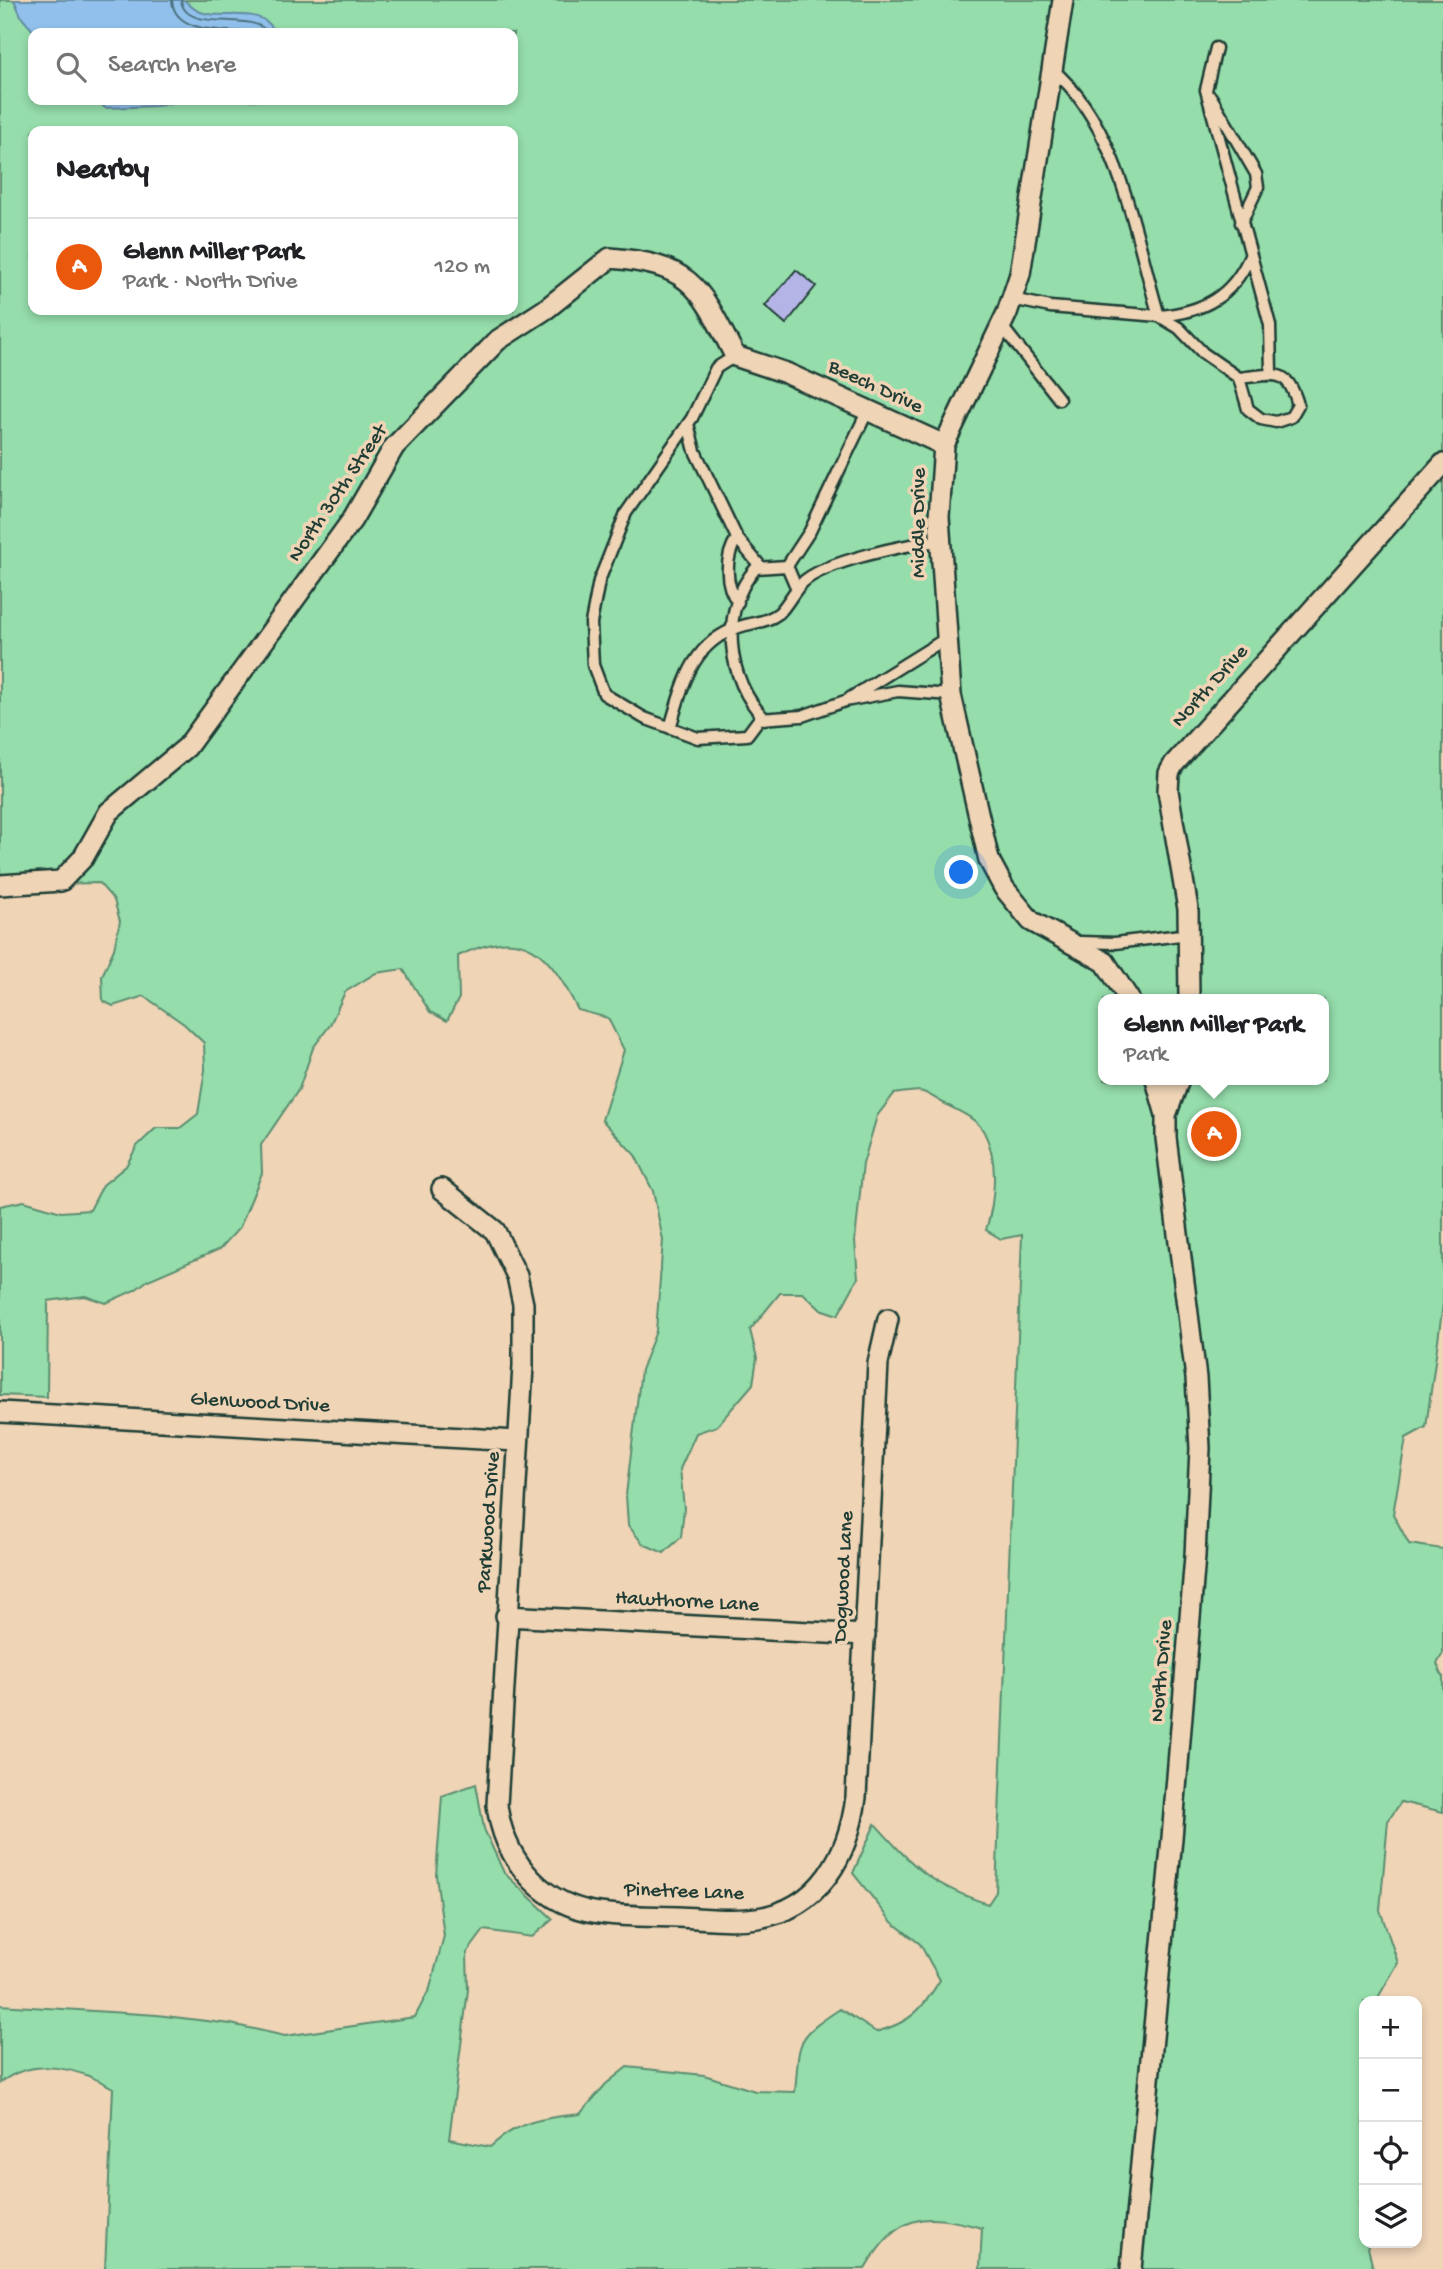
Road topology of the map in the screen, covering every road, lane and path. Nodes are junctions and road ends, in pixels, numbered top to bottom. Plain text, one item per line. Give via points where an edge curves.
1 (1063, 0) edge
2 (1216, 48) dead end
3 (1052, 69) junction
4 (1206, 90) junction
5 (1241, 223) junction
6 (1250, 256) junction
7 (1012, 299) junction
8 (1159, 316) junction
9 (1001, 324) junction
10 (735, 356) junction
11 (1271, 373) junction
12 (1239, 378) junction
13 (1059, 398) dead end
14 (868, 410) junction
15 (688, 424) junction
16 (944, 445) junction
17 (1443, 464) edge
18 (737, 538) junction
19 (940, 541) junction
20 (787, 566) junction
21 (761, 567) junction
22 (797, 589) junction
23 (738, 602) junction
24 (730, 631) junction
25 (945, 639) junction
26 (951, 695) junction
27 (845, 701) junction
28 (765, 719) junction
29 (670, 727) junction
30 (0, 885) edge
31 (1189, 934) junction
32 (1069, 942) junction
33 (1126, 994) edge
34 (1189, 994) edge
35 (1158, 1085) edge
36 (1177, 1085) edge
37 (1167, 1115) junction
38 (442, 1189) dead end
39 (888, 1319) dead end
40 (0, 1412) edge
41 (517, 1441) junction
42 (506, 1616) junction
43 (865, 1635) junction
44 (849, 1839) joint
45 (532, 1881) joint
46 (1131, 2269) edge

1 - 3 street, Middle Drive
2 - 4 lane
3 - 7 street, Middle Drive via 1028,239
3 - 8 lane via 1082,97 1104,141
4 - 5 lane
4 - 5 lane via 1256,174 1258,187
5 - 6 lane
6 - 8 lane via 1235,284 1213,303
6 - 11 lane via 1270,325
7 - 8 lane via 1050,307
7 - 9 street, Middle Drive
8 - 12 lane
9 - 13 lane
9 - 16 street, Middle Drive
10 - 14 street, Beech Drive
10 - 15 lane via 716,368
10 - 30 street, North 30th Street via 712,311 687,277 645,261 610,258 498,340 394,447 352,520 187,747 109,812 83,858 61,881
11 - 12 lane
11 - 12 lane via 1285,378 1298,405 1291,417 1276,422 1261,419 1248,409
14 - 16 street, Beech Drive
14 - 20 lane via 810,531
15 - 18 lane via 695,450
15 - 29 lane via 626,513 599,581 591,623 593,665 604,694 644,718
16 - 19 street, Middle Drive
17 - 31 street, North Drive via 1169,773
18 - 21 lane
18 - 23 lane via 731,546 728,580 730,593
19 - 22 lane via 892,548 827,569
19 - 25 street, Middle Drive
20 - 21 lane
20 - 22 lane
21 - 23 lane via 746,580
22 - 24 lane via 779,612 761,623
23 - 24 lane
24 - 28 lane via 739,678
24 - 29 lane via 701,649 680,688
25 - 26 street, Middle Drive
25 - 27 lane
26 - 27 lane via 898,691
26 - 32 street, Middle Drive via 989,860 1013,902 1031,921
27 - 28 lane via 802,716
28 - 29 lane via 759,719 747,735 698,738
31 - 32 lane via 1115,943
31 - 34 street, North Drive
32 - 33 street, Middle Drive via 1105,962
35 - 37 street
36 - 37 street, North Drive
37 - 46 street, North Drive via 1200,1448 1174,1811
38 - 41 street, Parkwood Drive via 495,1231 517,1276 523,1304
39 - 43 street, Dogwood Lane via 878,1363
40 - 41 street, Glenwood Drive
41 - 42 street, Parkwood Drive
42 - 43 street, Hawthorne Lane
42 - 45 street, Parkwood Drive via 497,1805 508,1845
43 - 44 street, Dogwood Lane via 856,1797
44 - 45 street, Pinetree Lane via 814,1892 790,1908 761,1918 588,1911

